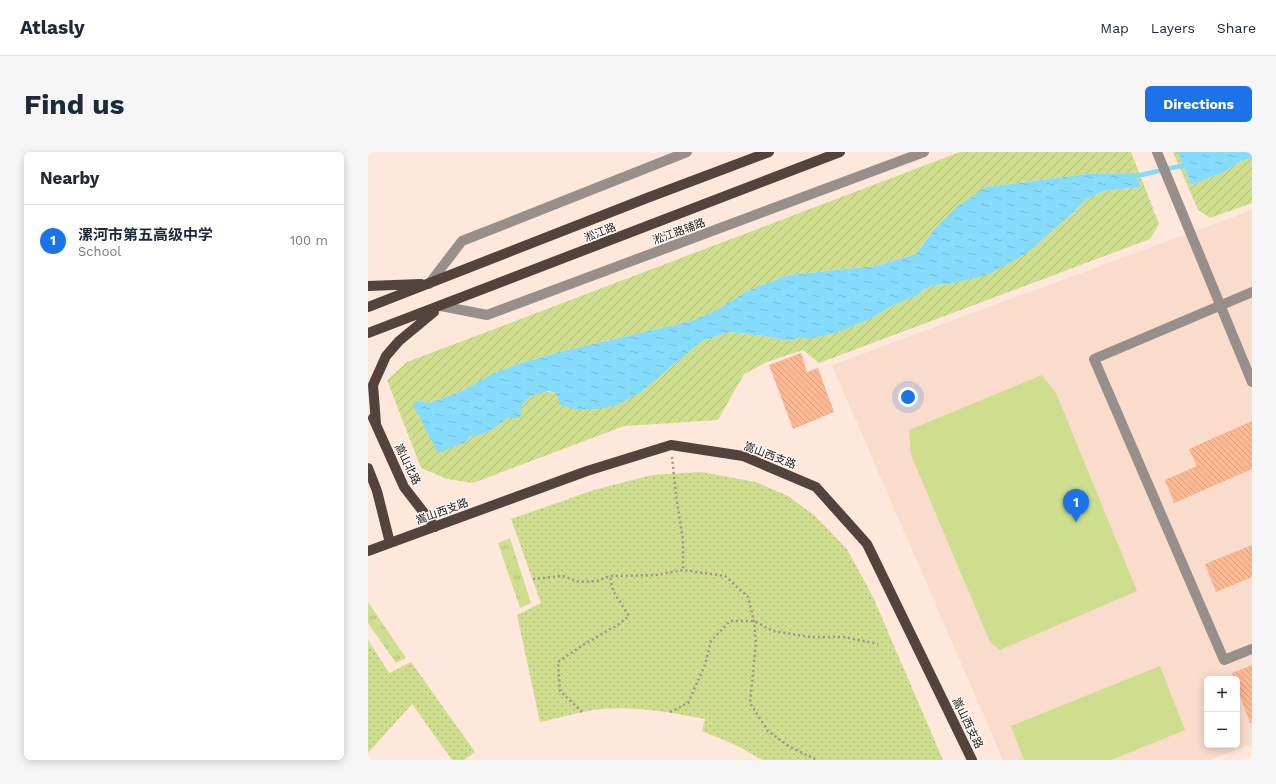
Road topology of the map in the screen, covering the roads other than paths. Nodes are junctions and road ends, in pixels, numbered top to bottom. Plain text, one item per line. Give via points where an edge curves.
1 (687, 152) edge
2 (769, 152) edge
3 (840, 152) edge
4 (924, 152) edge
5 (1157, 152) edge
6 (429, 284) junction
7 (368, 286) edge
8 (1252, 292) edge
9 (1220, 305) junction
10 (441, 306) junction
11 (368, 307) edge
12 (368, 334) edge
13 (1252, 382) edge
14 (368, 406) edge
15 (376, 424) junction
16 (368, 468) edge
17 (435, 526) junction
18 (390, 543) junction
19 (368, 551) edge
20 (1252, 649) edge
21 (972, 760) edge

1 - 6 street via 462,241
2 - 6 main road, 淞江路
3 - 10 main road, 淞江路
4 - 10 street, 淞江路辅路 via 487,315
5 - 9 street
6 - 7 main road
6 - 11 main road, 淞江路
8 - 9 street
9 - 13 street
9 - 20 street via 1094,359 1224,660
10 - 12 main road, 淞江路
10 - 15 main road via 399,341 386,356 373,385
14 - 15 main road, 嵩山北路
15 - 17 main road, 嵩山北路 via 404,487
16 - 18 main road via 377,491
17 - 18 main road, 嵩山西支路
17 - 21 main road, 嵩山西支路 via 587,471 671,445 743,456 816,487 867,544
18 - 19 main road, 嵩山西支路

